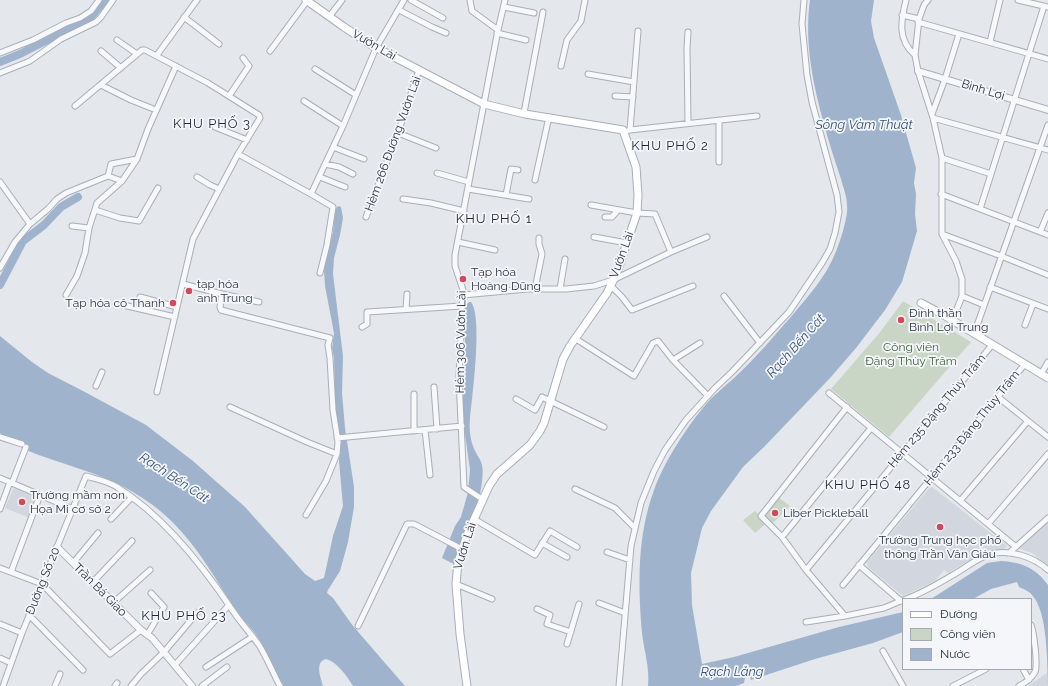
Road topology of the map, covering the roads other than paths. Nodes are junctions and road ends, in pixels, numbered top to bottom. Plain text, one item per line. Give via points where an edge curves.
1 (99, 0) edge
2 (113, 0) edge
3 (197, 0) edge
4 (306, 0) edge
5 (342, 0) edge
6 (404, 0) edge
7 (411, 0) edge
8 (470, 0) edge
9 (505, 0) edge
10 (585, 0) edge
11 (804, 0) edge
12 (906, 0) edge
13 (928, 0) edge
14 (1000, 0) edge
15 (1018, 0) edge
16 (1046, 6) edge
17 (504, 7) junction
18 (399, 10) junction
19 (543, 12) dead end
20 (534, 13) dead end
21 (902, 15) junction
22 (184, 17) junction
23 (329, 17) junction
24 (443, 18) dead end
25 (918, 21) junction
26 (497, 31) junction
27 (638, 31) dead end
28 (688, 32) dead end
29 (446, 33) dead end
30 (959, 34) junction
31 (117, 40) dead end
32 (526, 40) dead end
33 (990, 42) junction
34 (219, 44) dead end
35 (376, 48) junction
36 (270, 50) dead end
37 (101, 51) dead end
38 (0, 53) edge
39 (1029, 53) junction
40 (137, 54) junction
41 (157, 55) junction
42 (915, 55) junction
43 (243, 58) dead end
44 (1048, 59) edge
45 (176, 66) junction
46 (561, 66) dead end
47 (121, 68) junction
48 (315, 69) dead end
49 (419, 70) junction
50 (918, 71) junction
51 (0, 73) edge
52 (588, 74) dead end
53 (945, 79) junction
54 (634, 82) junction
55 (101, 85) junction
56 (356, 95) junction
57 (229, 96) junction
58 (614, 96) dead end
59 (633, 97) junction
60 (1015, 100) junction
61 (304, 101) dead end
62 (484, 104) junction
63 (75, 106) dead end
64 (156, 110) junction
65 (1048, 110) edge
66 (524, 113) junction
67 (757, 116) dead end
68 (933, 116) junction
69 (549, 117) junction
70 (719, 121) junction
71 (688, 123) junction
72 (1048, 125) edge
73 (343, 126) junction
74 (215, 127) dead end
75 (627, 131) junction
76 (398, 133) junction
77 (1002, 138) junction
78 (247, 140) junction
79 (334, 146) junction
80 (436, 148) dead end
81 (1040, 148) junction
82 (1048, 150) edge
83 (238, 154) junction
84 (942, 158) junction
85 (137, 159) junction
86 (364, 159) dead end
87 (719, 162) dead end
88 (325, 164) junction
89 (518, 170) dead end
90 (437, 173) dead end
91 (353, 174) dead end
92 (991, 174) junction
93 (108, 176) junction
94 (197, 177) dead end
95 (320, 177) junction
96 (535, 180) dead end
97 (0, 182) edge
98 (122, 182) junction
99 (469, 182) junction
100 (345, 187) dead end
101 (158, 188) dead end
102 (219, 188) junction
103 (468, 190) junction
104 (311, 194) junction
105 (941, 194) junction
106 (506, 195) junction
107 (403, 199) dead end
108 (529, 199) dead end
109 (591, 205) dead end
110 (980, 209) junction
111 (95, 210) junction
112 (618, 210) junction
113 (464, 211) junction
114 (637, 213) junction
115 (1048, 213) edge
116 (366, 217) dead end
117 (605, 217) dead end
118 (1013, 222) junction
119 (30, 224) junction
120 (72, 226) dead end
121 (89, 228) junction
122 (1040, 232) junction
123 (942, 234) junction
124 (1048, 236) edge
125 (707, 237) dead end
126 (539, 238) dead end
127 (594, 238) dead end
128 (458, 242) junction
129 (626, 243) junction
130 (495, 250) dead end
131 (671, 252) junction
132 (1002, 256) junction
133 (565, 259) dead end
134 (0, 268) edge
135 (320, 273) dead end
136 (1048, 276) edge
137 (612, 283) junction
138 (183, 284) junction
139 (692, 286) dead end
140 (990, 287) junction
141 (534, 289) junction
142 (560, 289) junction
143 (222, 294) junction
144 (406, 294) dead end
145 (66, 295) dead end
146 (463, 295) junction
147 (724, 296) dead end
148 (962, 296) junction
149 (140, 297) dead end
150 (259, 302) dead end
151 (921, 303) dead end
152 (1033, 304) junction
153 (123, 305) dead end
154 (984, 305) junction
155 (462, 306) junction
156 (177, 307) junction
157 (406, 309) junction
158 (1048, 309) edge
159 (175, 317) junction
160 (950, 319) junction
161 (1025, 325) dead end
162 (362, 327) dead end
163 (974, 334) junction
164 (576, 339) junction
165 (700, 343) dead end
166 (760, 343) junction
167 (992, 345) junction
168 (673, 360) junction
169 (1048, 362) edge
170 (1025, 364) junction
171 (102, 372) dead end
172 (1041, 374) junction
173 (1048, 378) edge
174 (96, 386) dead end
175 (434, 387) dead end
176 (157, 392) dead end
177 (829, 393) dead end
178 (414, 394) dead end
179 (708, 396) junction
180 (998, 397) junction
181 (516, 399) dead end
182 (550, 401) junction
183 (230, 407) dead end
184 (847, 408) junction
185 (1028, 421) junction
186 (462, 426) junction
187 (604, 427) dead end
188 (871, 428) junction
189 (437, 429) junction
190 (424, 430) junction
191 (414, 431) junction
192 (0, 437) edge
193 (1048, 437) edge
194 (338, 438) junction
195 (337, 454) junction
196 (902, 454) junction
197 (1048, 454) edge
198 (430, 476) dead end
199 (0, 478) edge
200 (931, 478) junction
201 (11, 482) junction
202 (575, 489) dead end
203 (40, 494) junction
204 (132, 497) junction
205 (482, 499) junction
206 (960, 501) junction
207 (0, 509) edge
208 (73, 509) junction
209 (306, 515) dead end
210 (1048, 518) edge
211 (111, 519) dead end
212 (474, 519) junction
213 (988, 524) junction
214 (635, 528) junction
215 (98, 533) dead end
216 (782, 538) junction
217 (132, 541) dead end
218 (542, 543) junction
219 (57, 547) junction
220 (577, 547) dead end
221 (1016, 547) junction
222 (462, 548) junction
223 (607, 552) dead end
224 (1009, 553) junction
225 (567, 557) dead end
226 (630, 560) junction
227 (73, 563) junction
228 (859, 565) junction
229 (0, 568) edge
230 (150, 570) dead end
231 (806, 570) junction
232 (1048, 570) edge
233 (11, 572) junction
234 (93, 582) junction
235 (42, 584) junction
236 (456, 584) junction
237 (843, 585) dead end
238 (151, 593) dead end
239 (492, 598) dead end
240 (902, 598) edge
241 (909, 598) edge
242 (902, 601) edge
243 (114, 603) junction
244 (599, 603) dead end
245 (579, 604) dead end
246 (229, 605) junction
247 (537, 609) dead end
248 (197, 612) dead end
249 (624, 613) junction
250 (29, 615) junction
251 (845, 616) junction
252 (806, 622) dead end
253 (0, 624) edge
254 (358, 626) dead end
255 (1032, 628) edge
256 (141, 630) junction
257 (571, 632) junction
258 (22, 633) junction
259 (147, 635) junction
260 (252, 637) junction
261 (567, 644) dead end
262 (883, 651) dead end
263 (164, 652) junction
264 (0, 658) edge
265 (11, 663) junction
266 (175, 666) junction
267 (206, 667) dead end
268 (227, 667) dead end
269 (84, 670) dead end
270 (984, 670) edge
271 (1024, 670) edge
272 (60, 674) dead end
273 (1030, 680) junction
274 (3, 686) edge
275 (55, 686) edge
276 (131, 686) edge
277 (192, 686) edge
278 (202, 686) edge
279 (280, 686) edge
280 (466, 686) edge
281 (619, 686) edge
282 (903, 686) edge
283 (953, 686) edge
284 (1019, 686) edge

1 - 38 street via 91,11 80,18 28,43
2 - 51 street via 96,22 60,39 30,60
3 - 22 street
4 - 23 main road, Vườn Lài
4 - 36 street
5 - 23 street
6 - 18 street
7 - 24 street
8 - 26 street via 472,10
9 - 17 street, Hẻm 306 Vườn Lài
10 - 46 street via 582,21 567,40
11 - 166 street via 802,24 807,76 837,195 838,218 830,249 822,263 789,312
12 - 21 street
13 - 25 street
14 - 33 street
15 - 16 street
16 - 39 street
17 - 20 street
17 - 26 street, Hẻm 306 Vườn Lài
18 - 29 street
18 - 35 street
19 - 66 street
21 - 25 street
21 - 42 street via 902,36 909,50
22 - 34 street
22 - 41 street
23 - 35 main road, Vườn Lài
25 - 30 street
25 - 42 street
26 - 32 street
26 - 62 street, Hẻm 306 Vườn Lài
27 - 54 street
28 - 71 street
30 - 33 street
30 - 53 street
31 - 40 street
33 - 39 street
35 - 49 main road, Vườn Lài
35 - 56 street
37 - 47 street
39 - 44 street
39 - 60 street
40 - 41 street via 145,50
40 - 47 street
41 - 45 street
42 - 50 street
43 - 57 street via 249,66
45 - 57 street
45 - 64 street
47 - 55 street
48 - 56 street
49 - 62 main road, Vườn Lài
49 - 76 street, Hẻm 266 Đường Vườn Lài
50 - 53 street, Bình Lợi
50 - 68 street
52 - 54 street
53 - 60 street, Bình Lợi
53 - 68 street
54 - 59 street
55 - 63 street
55 - 64 street
56 - 73 street
57 - 78 street via 259,115 260,118
58 - 59 street
59 - 75 street
60 - 65 street, Bình Lợi
60 - 77 street
61 - 73 street
62 - 66 main road, Vườn Lài
62 - 99 street, Hẻm 306 Vườn Lài
64 - 85 street
66 - 69 main road, Vườn Lài
67 - 70 street
68 - 77 street
68 - 84 street
69 - 75 main road, Vườn Lài
69 - 96 street
70 - 71 street
70 - 87 street
71 - 75 street
72 - 81 street
73 - 79 street
74 - 78 street
75 - 114 main road, Vườn Lài via 636,167
76 - 80 street
76 - 116 street, Hẻm 266 Đường Vườn Lài
77 - 81 street
77 - 92 street
78 - 83 street
79 - 86 street
79 - 88 street
81 - 82 street
81 - 118 street
83 - 102 street
83 - 104 street
84 - 92 street
84 - 105 street
85 - 93 street via 111,164
85 - 98 street
88 - 91 street
88 - 95 street
89 - 106 street via 511,169
90 - 99 street
92 - 110 street
93 - 98 street
93 - 119 street via 66,193
94 - 102 street
95 - 100 street
95 - 104 street
97 - 119 street
98 - 111 street via 97,203
99 - 103 street, Hẻm 306 Vườn Lài
101 - 111 street via 139,221
102 - 138 street via 193,239
103 - 106 street
103 - 113 street, Hẻm 306 Vườn Lài
104 - 135 street via 333,207
105 - 110 street
105 - 123 street
106 - 108 street
107 - 113 street
109 - 112 street
110 - 118 street
111 - 121 street
112 - 114 street
112 - 117 street via 612,217
113 - 128 street, Hẻm 306 Vườn Lài
114 - 129 main road, Vườn Lài
114 - 131 street via 655,214
115 - 122 street
118 - 122 street
118 - 132 street
119 - 134 street via 15,242
120 - 121 street
121 - 145 street via 78,276
122 - 124 street
123 - 132 street
123 - 148 street via 960,271
125 - 131 street
126 - 141 street via 542,254
127 - 129 street
128 - 130 street
128 - 146 street, Hẻm 306 Vườn Lài via 455,266
129 - 137 main road, Vườn Lài
131 - 137 street
132 - 136 street
132 - 140 street
133 - 142 street
137 - 139 street via 632,310
137 - 142 street
137 - 164 main road, Vườn Lài via 603,301
138 - 143 street
138 - 156 street
140 - 152 street
140 - 154 street
141 - 142 street
141 - 146 street
143 - 150 street
143 - 194 street via 221,310 330,338 328,346 333,410
144 - 157 street
146 - 155 street, Hẻm 306 Vườn Lài
147 - 166 street
148 - 154 street
148 - 160 street
149 - 156 street
151 - 160 main road
152 - 158 street
152 - 161 street
153 - 159 street
154 - 163 street
155 - 157 street
155 - 186 street, Hẻm 306 Vườn Lài via 459,378
156 - 159 street
157 - 162 street via 367,312 367,324
159 - 176 street
160 - 163 main road
163 - 167 main road
164 - 168 street via 634,376 655,341 660,342
164 - 182 main road, Vườn Lài via 563,359
165 - 168 street
166 - 179 street
167 - 170 main road
167 - 196 street, Hẻm 235 Đặng Thùy Trâm
168 - 179 street
169 - 172 street
170 - 172 main road
170 - 180 street, Hẻm 233 Đặng Thùy Trâm
171 - 174 street
172 - 173 main road
175 - 189 street
177 - 184 street
178 - 191 street
179 - 214 street via 686,420 665,450 641,503
180 - 185 street
180 - 200 street, Hẻm 233 Đặng Thùy Trâm
181 - 182 street via 535,410 542,398
182 - 187 street
182 - 205 main road, Vườn Lài via 544,423 535,439 498,474
183 - 195 street
184 - 188 street
184 - 216 street via 761,516
185 - 193 street
185 - 206 street
186 - 189 street
186 - 205 street, Hẻm 306 Vườn Lài via 464,487
188 - 196 street
188 - 216 street
189 - 190 street
190 - 191 street
190 - 198 street
191 - 194 street
192 - 201 street via 24,446
194 - 195 street
195 - 209 street via 326,481
196 - 200 street
196 - 231 street, Hẻm 235 Đặng Thùy Trâm
197 - 213 street
199 - 201 street
200 - 206 street
200 - 228 street, Hẻm 233 Đặng Thùy Trâm
201 - 203 street
201 - 207 street
202 - 214 street via 615,508
203 - 208 street
203 - 233 street
204 - 208 street, Đường Số 20 via 116,486 86,476
204 - 211 street
204 - 246 street via 155,516 194,557
205 - 212 main road, Vườn Lài
206 - 213 street
208 - 219 street, Đường Số 20
210 - 221 street
212 - 218 street via 535,555
212 - 222 main road, Vườn Lài
213 - 221 street
214 - 226 street
215 - 227 street
216 - 231 street
217 - 234 street
218 - 220 street via 550,531
218 - 225 street
219 - 227 street, Trần Bá Giao
219 - 235 street, Đường Số 20
221 - 224 street
222 - 236 main road, Vườn Lài
222 - 254 street via 414,524 407,524
223 - 226 street
224 - 232 street via 1027,558
224 - 241 street via 990,554
226 - 249 street
227 - 234 street, Trần Bá Giao
228 - 237 street, Hẻm 233 Đặng Thùy Trâm
228 - 240 street
229 - 233 street
230 - 243 street
231 - 251 street
233 - 235 street
234 - 243 street, Trần Bá Giao
235 - 250 street, Đường Số 20
235 - 256 street via 110,654
236 - 239 street
236 - 280 main road, Vườn Lài
238 - 259 street via 164,607
242 - 251 street via 884,608
243 - 256 street, Trần Bá Giao
244 - 249 street
245 - 257 street
246 - 260 street
246 - 266 street
247 - 257 street via 550,615 547,624
248 - 263 street
249 - 281 street
250 - 258 street, Đường Số 20
250 - 269 street
251 - 252 street
253 - 258 street
255 - 273 street via 1036,670
256 - 259 street, Trần Bá Giao
257 - 261 street
258 - 265 street, Đường Số 20
259 - 263 street, Trần Bá Giao
260 - 267 street
260 - 279 street via 260,646
262 - 282 street
263 - 266 street, Trần Bá Giao
263 - 276 street
264 - 265 street
265 - 274 street, Đường Số 20
266 - 277 street, Trần Bá Giao
268 - 278 street
270 - 283 street
271 - 273 street
272 - 275 street
273 - 284 street

